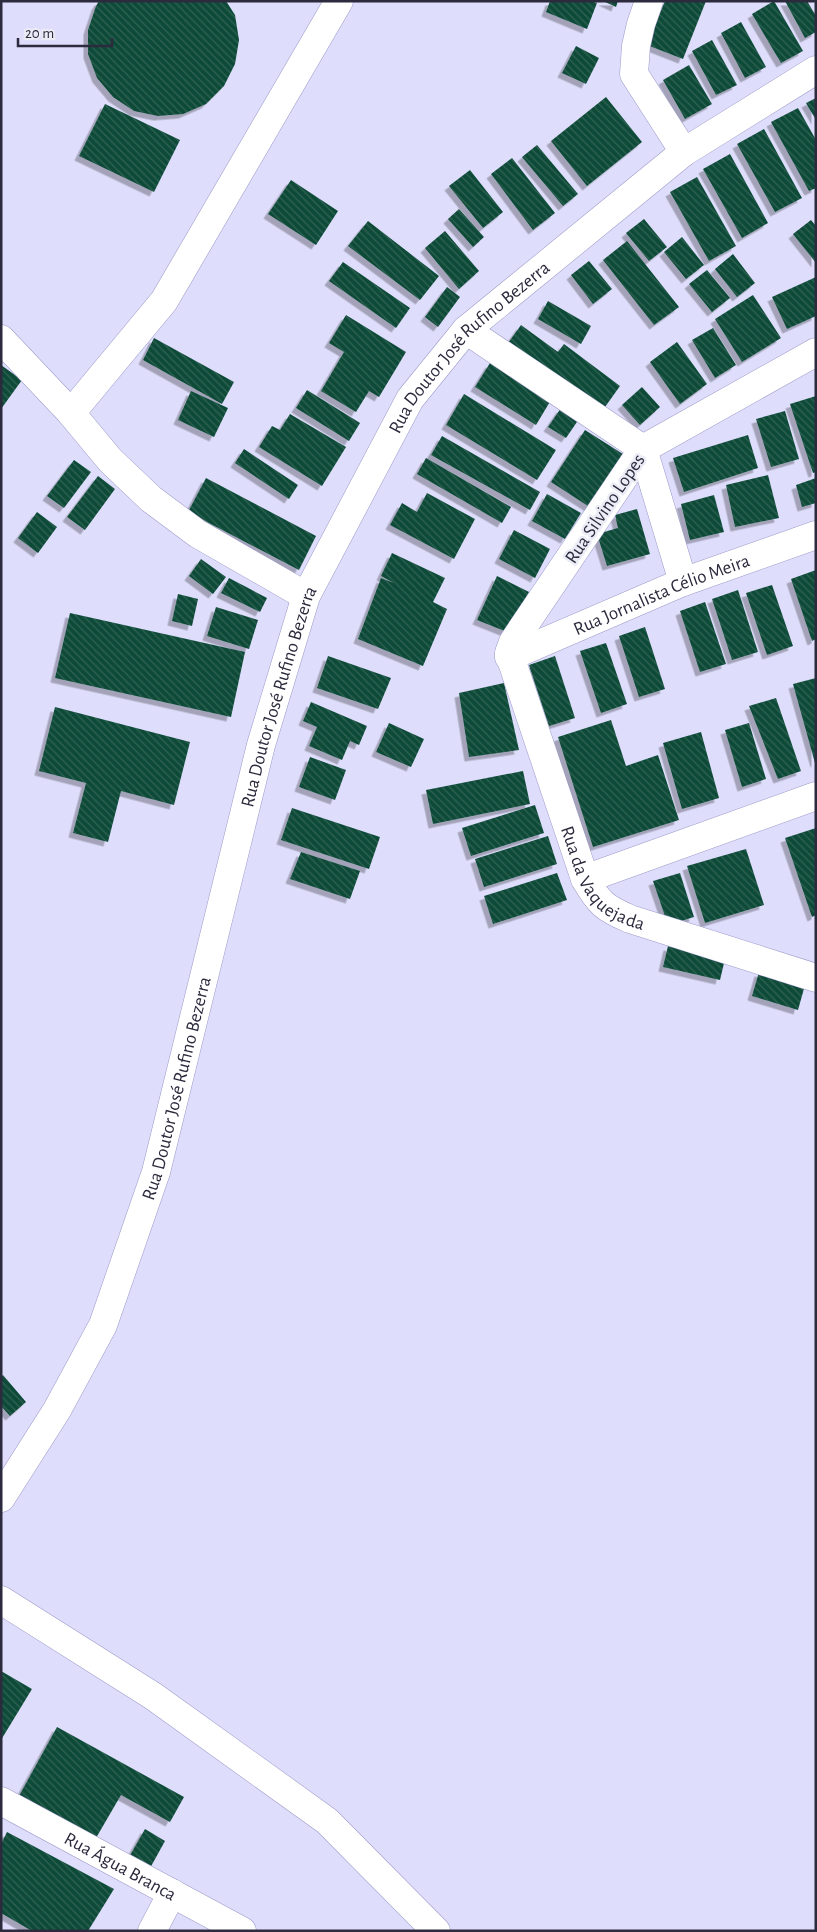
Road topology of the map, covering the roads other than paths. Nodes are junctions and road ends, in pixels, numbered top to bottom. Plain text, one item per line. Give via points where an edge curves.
1 (339, 1) edge
2 (649, 1) edge
3 (816, 70) edge
4 (684, 152) junction
5 (466, 330) junction
6 (1, 339) edge
7 (816, 352) edge
8 (72, 413) junction
9 (643, 449) junction
10 (816, 535) edge
11 (683, 582) junction
12 (306, 596) junction
13 (509, 657) junction
14 (816, 796) edge
15 (585, 879) junction
16 (816, 978) edge
17 (1, 1498) edge
18 (1, 1600) edge
19 (1, 1801) edge
20 (172, 1893) junction
21 (152, 1931) edge
22 (242, 1931) edge
23 (436, 1931) edge

1 - 8 street via 164,301
2 - 4 street via 636,46 634,74
3 - 4 street, Rua Doutor José Rufino Bezerra
4 - 5 street, Rua Doutor José Rufino Bezerra
5 - 9 street
5 - 12 street, Rua Doutor José Rufino Bezerra via 410,399
6 - 8 street
7 - 9 street, Rua Silvino Lopes
8 - 12 street via 110,460 151,499 198,534
9 - 11 street
9 - 13 street, Rua Silvino Lopes via 513,642
10 - 11 street, Rua Jornalista Célio Meira
11 - 13 street, Rua Jornalista Célio Meira
12 - 17 street, Rua Doutor José Rufino Bezerra via 261,745 156,1172 103,1325 57,1410
13 - 15 street, Rua da Vaquejada
14 - 15 street
15 - 16 street, Rua da Vaquejada via 597,900 611,911
18 - 23 street via 153,1696 327,1821
19 - 20 street, Rua Água Branca
20 - 21 street
20 - 22 street, Rua Água Branca

